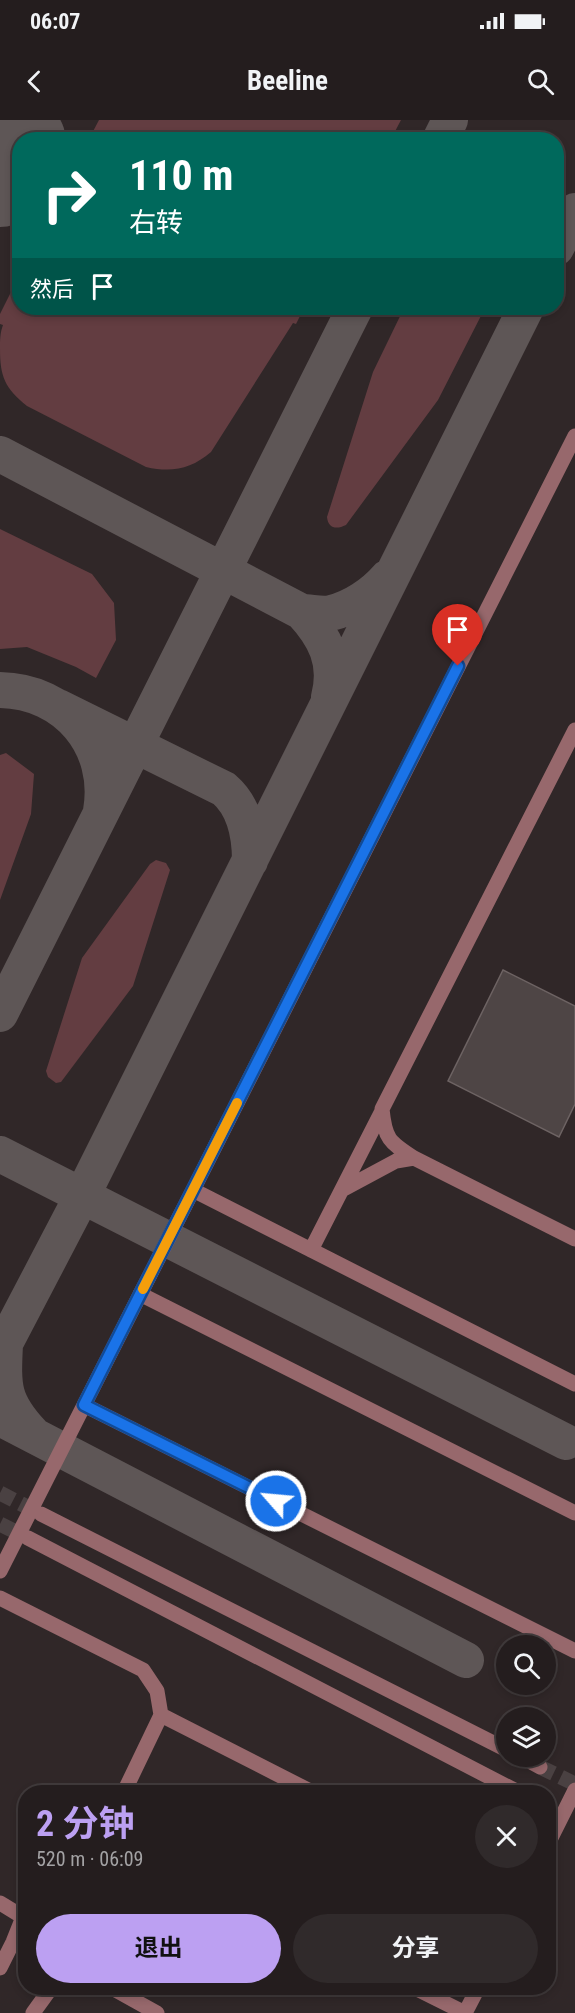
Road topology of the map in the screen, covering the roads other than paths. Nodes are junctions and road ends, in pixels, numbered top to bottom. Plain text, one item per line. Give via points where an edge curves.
1 (575, 436) edge
2 (575, 729) edge
3 (382, 1109) junction
4 (414, 1158) junction
5 (193, 1190) junction
6 (342, 1190) junction
7 (575, 1239) edge
8 (311, 1250) junction
9 (140, 1294) junction
10 (575, 1384) edge
11 (84, 1405) junction
12 (575, 1513) edge
13 (41, 1514) tunnel mouth
14 (28, 1538) tunnel mouth
15 (0, 1571) edge
16 (0, 1598) edge
17 (575, 1651) edge
18 (161, 1715) junction
19 (496, 1744) edge
20 (127, 1785) edge
21 (298, 1785) edge
22 (504, 1785) edge
23 (575, 1790) edge
24 (556, 1812) edge
25 (0, 1903) edge
26 (18, 1910) edge
27 (18, 1930) edge
28 (0, 1968) edge
29 (46, 1995) edge
30 (125, 1995) edge
31 (429, 1995) edge
32 (474, 1995) edge
33 (33, 2013) edge
34 (157, 2013) edge
35 (465, 2013) edge

1 - 5 street
2 - 3 street
3 - 4 street via 384,1127 392,1143
3 - 6 street
4 - 6 street via 396,1161
4 - 7 street
5 - 8 street
5 - 9 street
6 - 8 street
8 - 10 street
9 - 11 street
9 - 12 street
11 - 15 street
11 - 17 street
13 - 19 street
14 - 22 street
16 - 18 street via 143,1670 157,1691
18 - 20 street
18 - 21 street
23 - 24 street
25 - 26 street
27 - 28 street
29 - 33 street
30 - 34 street
31 - 35 street
32 - 35 street

